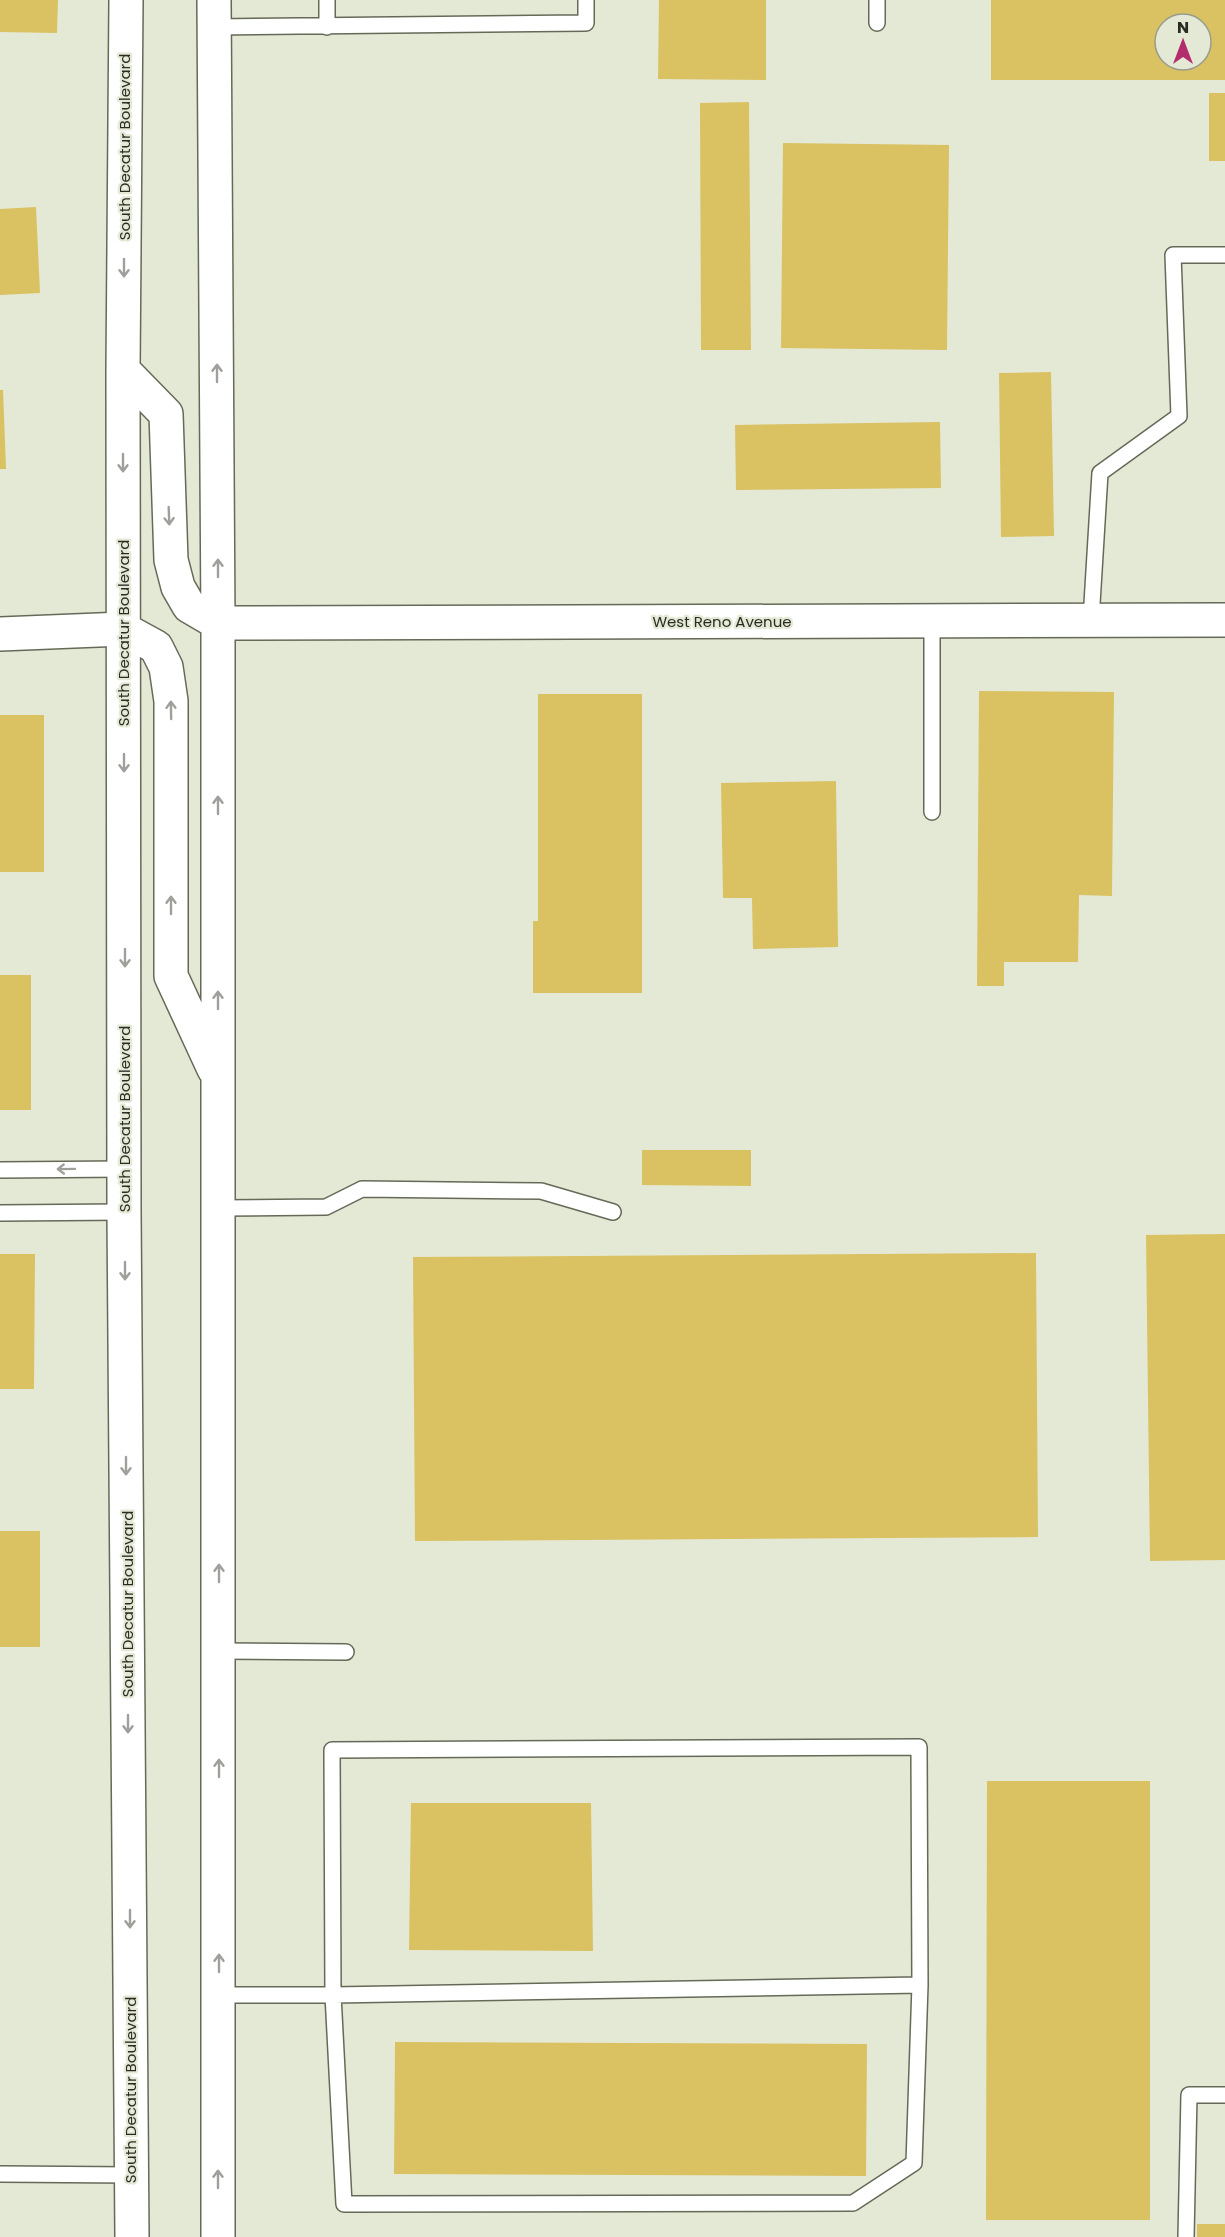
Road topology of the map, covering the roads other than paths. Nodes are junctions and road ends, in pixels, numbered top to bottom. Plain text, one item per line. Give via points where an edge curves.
1 (126, 0) edge
2 (327, 0) edge
3 (586, 0) edge
4 (877, 0) edge
5 (214, 13) edge
6 (877, 23) dead end
7 (327, 27) junction
8 (1225, 255) edge
9 (123, 370) junction
10 (1091, 620) junction
11 (1225, 620) edge
12 (932, 621) junction
13 (218, 623) junction
14 (123, 629) junction
15 (0, 633) edge
16 (932, 812) dead end
17 (218, 1079) junction
18 (125, 1169) junction
19 (0, 1170) edge
20 (219, 1208) junction
21 (124, 1212) junction
22 (612, 1212) dead end
23 (0, 1213) edge
24 (219, 1651) junction
25 (346, 1652) dead end
26 (920, 1985) junction
27 (219, 1995) junction
28 (333, 1995) junction
29 (1225, 2096) edge
30 (0, 2174) edge
31 (132, 2175) junction
32 (132, 2237) edge
33 (218, 2237) edge
34 (1186, 2237) edge

1 -> 9 main road, South Decatur Boulevard
2 - 7 lane
3 - 7 lane via 586,23
4 - 6 lane
5 - 7 lane
13 -> 5 main road
8 - 10 lane via 1173,255 1179,416 1100,474
9 -> 13 main road via 166,414 171,560 178,587 189,606
9 -> 14 main road, South Decatur Boulevard
10 - 11 main road, West Reno Avenue
10 - 12 main road, West Reno Avenue
12 - 13 main road, West Reno Avenue
12 - 16 lane
17 -> 13 main road
14 - 15 main road
17 -> 14 main road via 171,976 171,701 166,667 156,647
14 -> 18 main road, South Decatur Boulevard
17 - 20 main road
18 -> 19 lane
18 - 21 main road, South Decatur Boulevard
20 - 22 lane via 326,1207 362,1189 529,1190
24 -> 20 main road
21 - 23 lane
21 -> 31 main road, South Decatur Boulevard
24 - 25 lane
27 -> 24 main road
26 - 28 lane
26 - 28 lane via 914,2163 854,2203 344,2204
26 - 28 lane via 919,1747 332,1750
27 - 28 lane
33 -> 27 main road
29 - 34 lane via 1189,2095
30 - 31 lane
31 - 32 main road, South Decatur Boulevard

